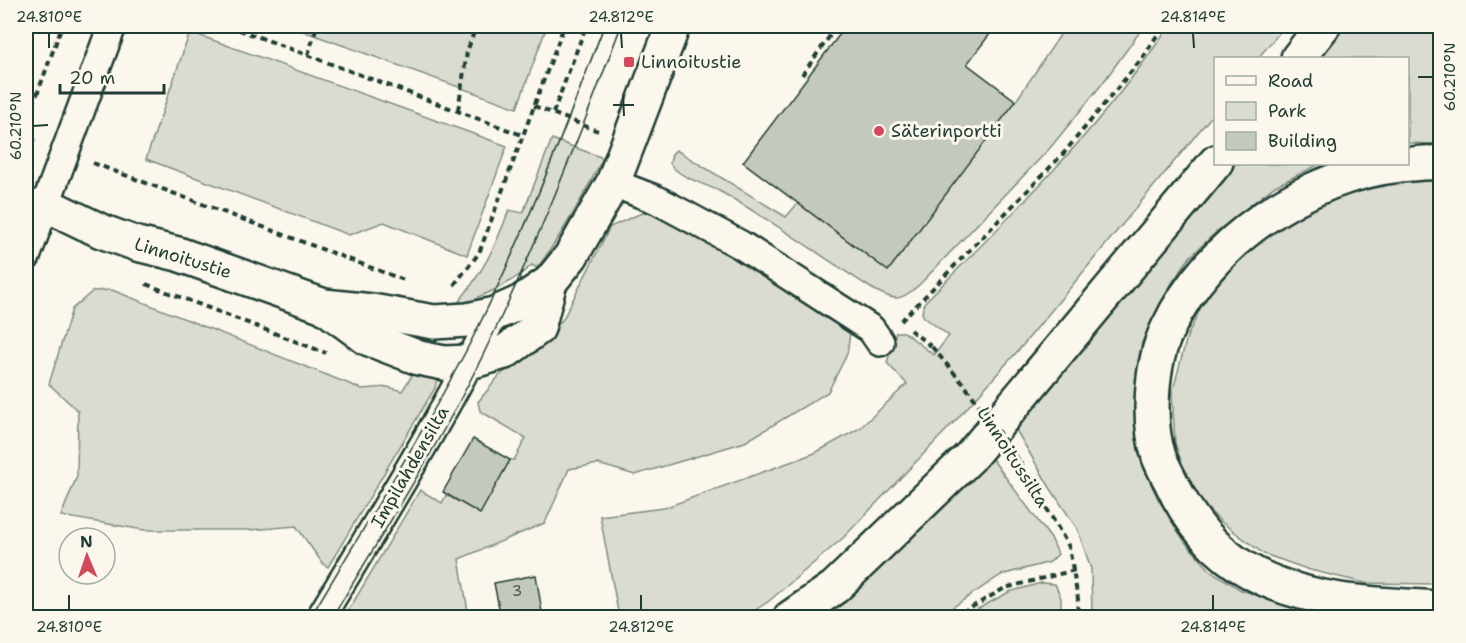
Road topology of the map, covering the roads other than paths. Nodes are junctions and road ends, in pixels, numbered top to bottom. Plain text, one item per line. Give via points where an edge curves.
1 (112, 26) edge
2 (673, 26) edge
3 (1323, 26) edge
4 (1299, 57) edge
5 (1214, 163) edge
6 (1409, 164) edge
7 (1440, 164) edge
8 (1399, 165) edge
9 (612, 183) junction
10 (35, 199) edge
11 (26, 257) edge
12 (550, 282) junction
13 (324, 306) junction
14 (494, 314) junction
15 (879, 342) dead end
16 (470, 362) junction
17 (1440, 608) edge
18 (320, 618) edge
19 (789, 618) edge

1 - 10 street via 65,152
2 - 9 main road, Linnoitustie
3 - 4 main road
5 - 19 main road via 970,457 835,587
6 - 7 main road
8 - 17 main road via 1331,180 1240,235 1188,293 1167,329 1156,366 1152,413 1159,456 1181,503 1205,538 1234,561 1266,580 1301,592 1345,601
9 - 12 main road, Linnoitustie via 571,256
9 - 15 street via 657,200 741,245 871,329
10 - 11 street
10 - 13 main road, Linnoitustie via 101,231
12 - 14 main road, Linnoitustie
12 - 16 main road, Linnoitustie via 538,328 505,352
13 - 14 main road, Linnoitustie via 434,322
13 - 16 main road, Linnoitustie via 380,344 419,358 444,363
14 - 16 street, Impilahdensilta
16 - 18 street, Impilahdensilta

